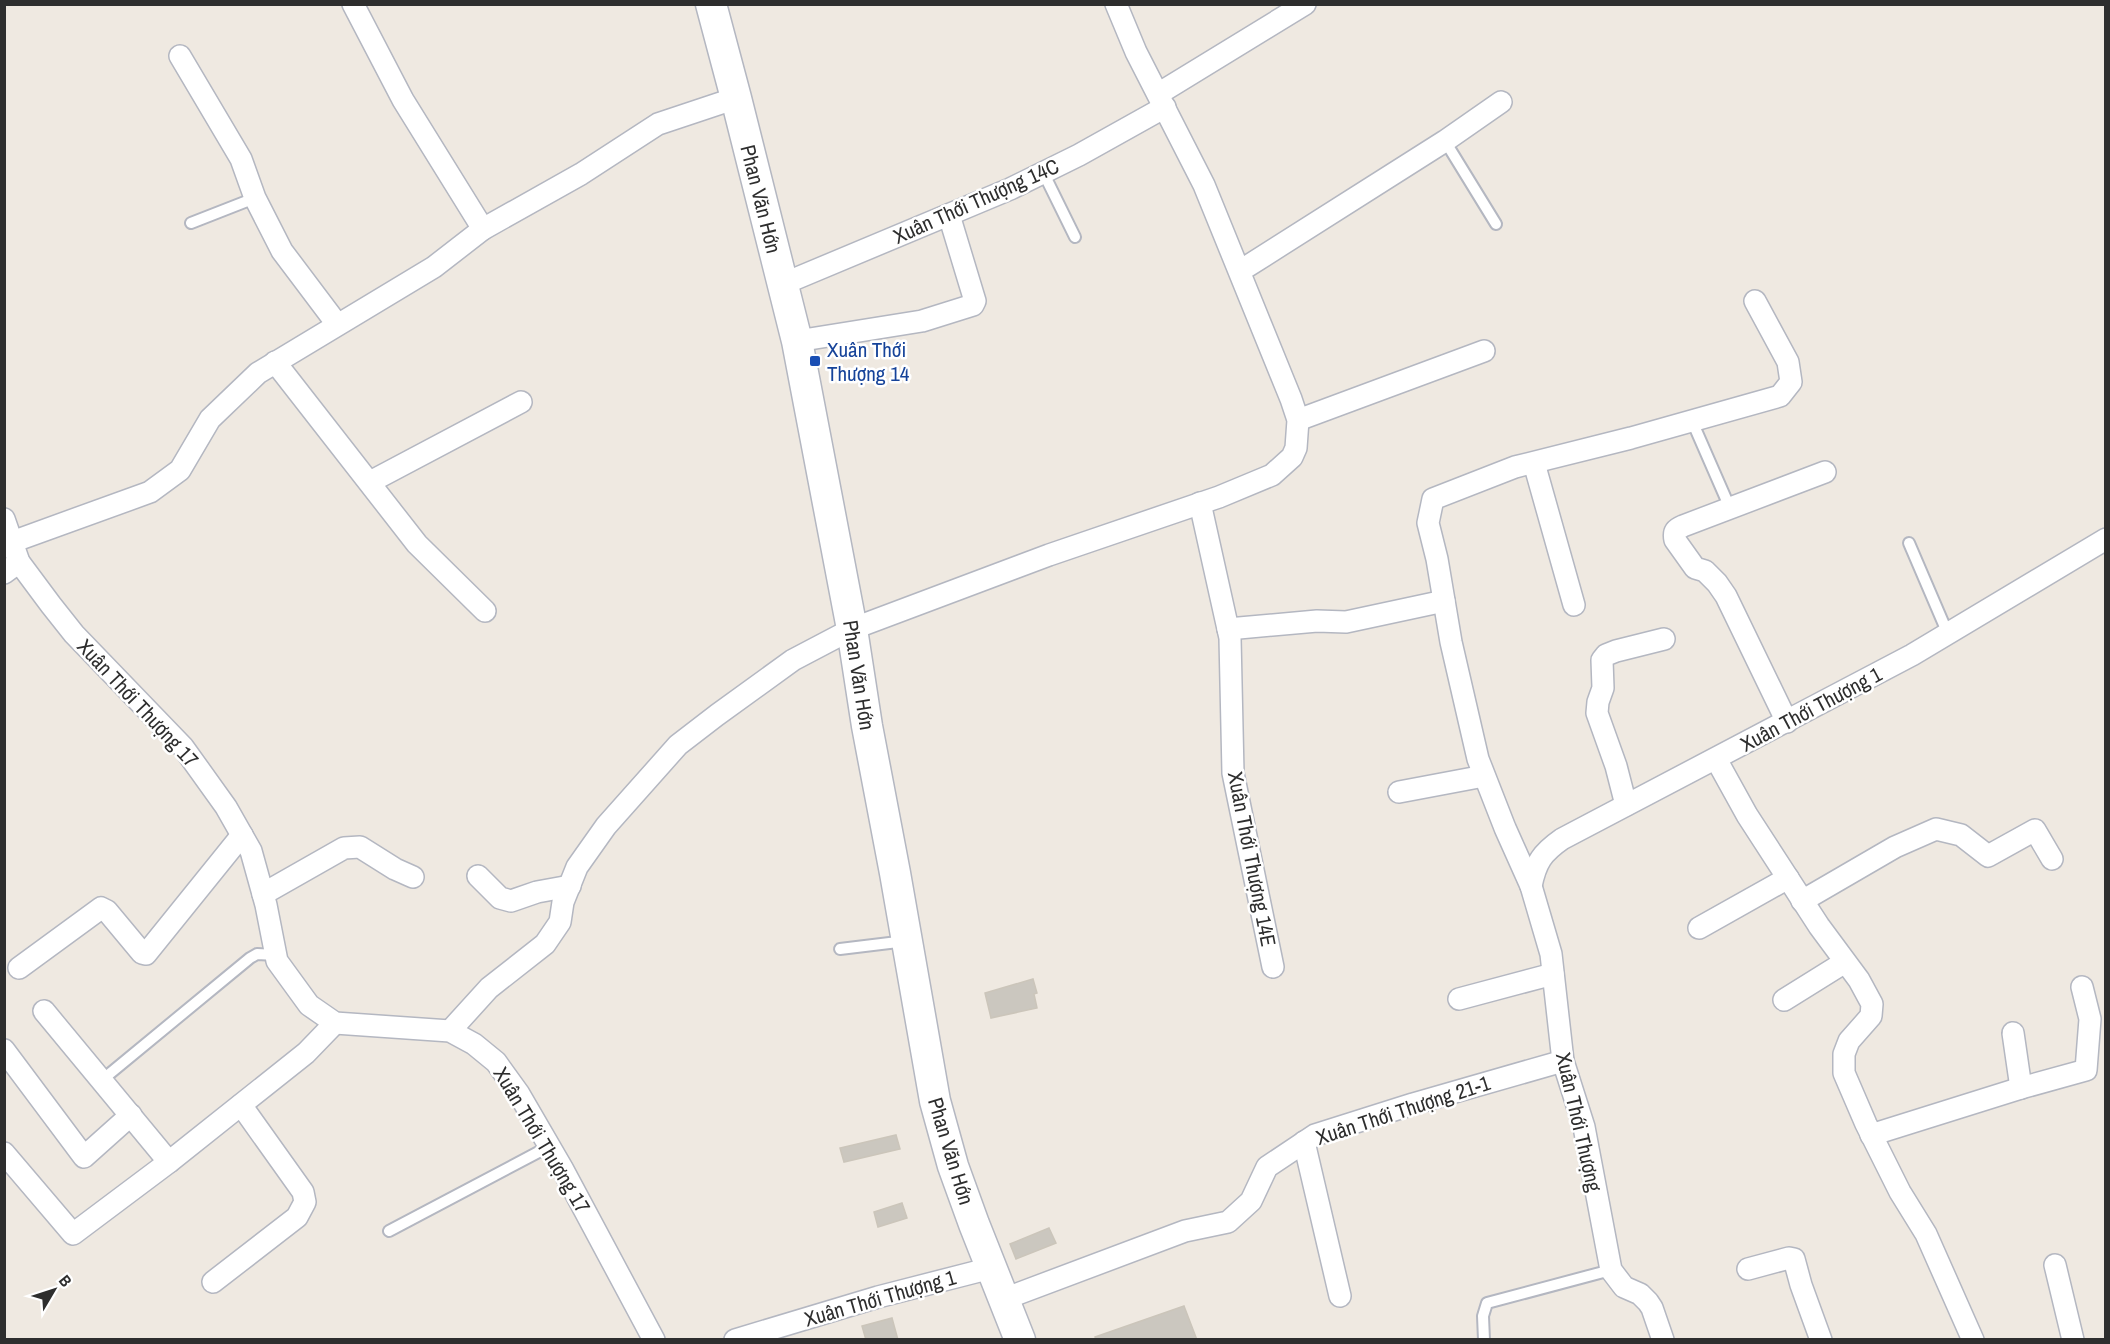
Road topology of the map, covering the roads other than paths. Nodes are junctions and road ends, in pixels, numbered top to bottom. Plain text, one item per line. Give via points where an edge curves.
1 (353, 4) edge
2 (711, 4) edge
3 (1116, 4) edge
4 (1305, 4) edge
5 (180, 56) dead end
6 (736, 98) junction
7 (1162, 100) junction
8 (1501, 102) dead end
9 (1444, 141) junction
10 (1043, 172) junction
11 (255, 198) junction
12 (949, 214) junction
13 (191, 223) dead end
14 (1496, 224) dead end
15 (483, 229) junction
16 (1075, 237) dead end
17 (1240, 271) junction
18 (783, 284) junction
19 (1755, 301) dead end
20 (337, 324) junction
21 (796, 341) junction
22 (1484, 351) dead end
23 (275, 362) junction
24 (521, 402) dead end
25 (1298, 420) junction
26 (1692, 421) junction
27 (1534, 463) junction
28 (1825, 472) dead end
29 (370, 482) junction
30 (1200, 503) junction
31 (1730, 508) junction
32 (4, 519) edge
33 (2106, 539) edge
34 (1909, 543) dead end
35 (11, 559) edge
36 (1444, 601) junction
37 (1574, 605) dead end
38 (485, 611) dead end
39 (1228, 628) junction
40 (852, 629) junction
41 (1948, 634) junction
42 (1664, 639) dead end
43 (1787, 722) junction
44 (1716, 759) junction
45 (1484, 776) junction
46 (1399, 792) dead end
47 (1626, 805) junction
48 (242, 835) junction
49 (2052, 859) dead end
50 (478, 876) dead end
51 (413, 877) dead end
52 (1788, 878) junction
53 (570, 886) junction
54 (1531, 886) junction
55 (263, 894) junction
56 (1802, 901) junction
57 (1699, 928) dead end
58 (906, 941) junction
59 (840, 949) dead end
60 (276, 955) junction
61 (1845, 962) junction
62 (1273, 967) dead end
63 (19, 968) dead end
64 (1553, 974) junction
65 (2082, 987) dead end
66 (1459, 999) dead end
67 (1784, 1000) dead end
68 (44, 1011) dead end
69 (335, 1023) junction
70 (450, 1031) junction
71 (2013, 1033) dead end
72 (4, 1050) edge
73 (1563, 1061) junction
74 (102, 1080) junction
75 (2021, 1088) junction
76 (241, 1105) junction
77 (130, 1115) junction
78 (1871, 1135) junction
79 (1304, 1142) junction
80 (548, 1147) junction
81 (4, 1153) edge
82 (169, 1162) junction
83 (389, 1231) dead end
84 (2055, 1265) dead end
85 (990, 1268) junction
86 (1748, 1269) dead end
87 (1611, 1270) junction
88 (213, 1282) dead end
89 (1340, 1296) dead end
90 (1005, 1299) junction
91 (654, 1340) edge
92 (735, 1340) edge
93 (1020, 1340) edge
94 (1484, 1340) edge
95 (1663, 1340) edge
96 (1821, 1340) edge
97 (1973, 1340) edge
98 (2073, 1340) edge

1 - 15 street via 402,100
2 - 6 main road, Phan Văn Hớn
3 - 7 street
4 - 7 street, Xuân Thới Thượng 14C
5 - 11 street via 241,159
6 - 15 street via 658,124 581,174
6 - 18 main road, Phan Văn Hớn
7 - 10 street, Xuân Thới Thượng 14C
7 - 17 street
8 - 9 street
9 - 14 lane
9 - 17 street
10 - 12 street, Xuân Thới Thượng 14C
10 - 16 lane
11 - 13 lane
11 - 20 street via 282,251
12 - 18 street, Xuân Thới Thượng 14C
12 - 21 street via 973,305 922,321
15 - 20 street via 434,267
17 - 25 street
18 - 21 main road, Phan Văn Hớn
19 - 26 street via 1788,362 1791,382 1780,396
20 - 23 street
21 - 40 main road, Phan Văn Hớn
22 - 25 street
23 - 29 street
23 - 35 street via 210,419 180,470 150,492
24 - 29 street
25 - 30 street via 1292,457 1272,475
26 - 27 street
26 - 31 lane
27 - 36 street, Xuân Thới Thượng via 1433,499 1428,523
27 - 37 street
28 - 31 street
29 - 38 street via 417,544
30 - 39 street, Xuân Thới Thượng 14E
30 - 40 street
31 - 43 street via 1677,529 1675,540 1695,568 1705,571 1726,596
32 - 35 street, Xuân Thới Thượng 17
33 - 41 street, Xuân Thới Thượng 1
34 - 41 lane
35 - 48 street, Xuân Thới Thượng 17 via 74,634 183,747
36 - 39 street via 1346,621
36 - 45 street, Xuân Thới Thượng
39 - 62 street, Xuân Thới Thượng 14E via 1233,773
40 - 53 street via 793,660 678,745 606,826 577,867
40 - 58 main road, Phan Văn Hớn
41 - 43 street, Xuân Thới Thượng 1
42 - 47 street via 1606,654 1602,660 1603,688 1597,713
43 - 44 street, Xuân Thới Thượng 1
44 - 47 street, Xuân Thới Thượng 1
44 - 52 street
45 - 46 street
45 - 54 street, Xuân Thới Thượng
47 - 54 street, Xuân Thới Thượng 1 via 1551,847 1535,867
48 - 55 street, Xuân Thới Thượng 17 via 251,850
48 - 63 street via 146,954 101,908
49 - 56 street via 2035,831 1988,856 1961,835 1936,829 1896,847
50 - 53 street via 500,898 512,901
51 - 55 street via 360,847 344,848
52 - 56 street
52 - 57 street
53 - 70 street via 560,922 545,944 489,988
54 - 64 street, Xuân Thới Thượng
55 - 60 street, Xuân Thới Thượng 17
56 - 61 street
58 - 59 lane
58 - 85 main road, Phan Văn Hớn via 935,1101 953,1166
60 - 69 street, Xuân Thới Thượng 17 via 309,1005
60 - 74 lane via 257,954 250,958
61 - 67 street
61 - 78 street via 1872,1004 1871,1016 1849,1041 1844,1054 1844,1073
64 - 66 street
64 - 73 street, Xuân Thới Thượng
65 - 75 street via 2090,1019 2086,1070
68 - 74 street
69 - 70 street, Xuân Thới Thượng 17
69 - 76 street via 306,1053
70 - 80 street, Xuân Thới Thượng 17 via 496,1062
71 - 75 street
72 - 77 street via 84,1157
73 - 79 street, Xuân Thới Thượng 21-1 via 1413,1104
73 - 87 street, Xuân Thới Thượng via 1584,1127
74 - 77 street
75 - 78 street
76 - 82 street
76 - 88 street via 303,1192 305,1202 297,1217
77 - 82 street
78 - 97 street via 1926,1234
79 - 89 street
79 - 90 street, Xuân Thới Thượng 21-1 via 1267,1167 1251,1201 1228,1222 1185,1232
80 - 83 lane
80 - 91 street, Xuân Thới Thượng 17
81 - 82 street via 74,1234
84 - 98 street
85 - 90 main road, Phan Văn Hớn
85 - 92 street, Xuân Thới Thượng 1
86 - 96 street via 1794,1259
87 - 94 lane via 1487,1303
87 - 95 street via 1624,1287 1648,1302
90 - 93 main road, Phan Văn Hớn

